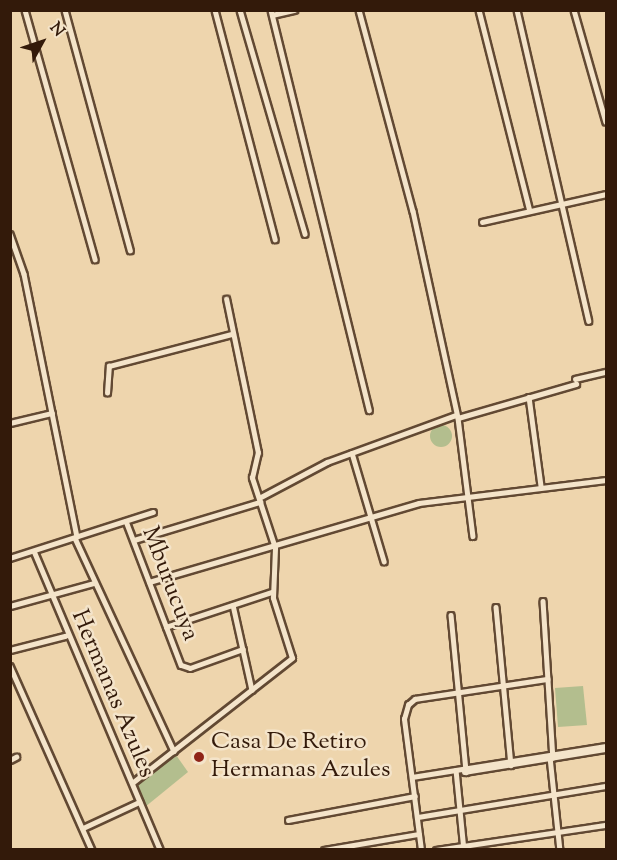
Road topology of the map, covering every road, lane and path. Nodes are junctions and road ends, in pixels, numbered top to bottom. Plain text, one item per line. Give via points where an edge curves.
1 (25, 10) edge
2 (65, 10) edge
3 (215, 10) edge
4 (240, 10) edge
5 (294, 10) edge
6 (359, 10) edge
7 (479, 10) edge
8 (517, 10) edge
9 (574, 10) edge
10 (272, 13) edge
11 (606, 122) edge
12 (606, 194) edge
13 (564, 204) junction
14 (530, 211) junction
15 (482, 222) dead end
16 (10, 234) edge
17 (305, 234) dead end
18 (275, 239) dead end
19 (130, 250) dead end
20 (95, 259) dead end
21 (226, 299) dead end
22 (589, 321) dead end
23 (232, 334) junction
24 (606, 372) edge
25 (107, 393) dead end
26 (529, 397) junction
27 (369, 410) dead end
28 (52, 413) junction
29 (457, 417) junction
30 (10, 423) edge
31 (352, 453) junction
32 (606, 480) edge
33 (541, 486) junction
34 (469, 493) junction
35 (260, 500) junction
36 (153, 513) dead end
37 (371, 518) junction
38 (126, 521) junction
39 (473, 536) dead end
40 (76, 537) junction
41 (134, 540) junction
42 (275, 548) junction
43 (33, 551) junction
44 (10, 558) edge
45 (384, 561) dead end
46 (149, 582) junction
47 (94, 583) junction
48 (272, 592) junction
49 (51, 596) junction
50 (543, 602) dead end
51 (233, 605) junction
52 (10, 606) edge
53 (496, 607) dead end
54 (451, 615) dead end
55 (166, 627) junction
56 (65, 636) junction
57 (243, 648) junction
58 (10, 650) edge
59 (10, 666) edge
60 (548, 679) junction
61 (504, 686) junction
62 (252, 690) junction
63 (460, 693) junction
64 (606, 748) edge
65 (174, 751) junction
66 (551, 756) junction
67 (511, 763) junction
68 (462, 770) junction
69 (412, 777) junction
70 (132, 783) junction
71 (606, 786) edge
72 (554, 795) junction
73 (415, 796) junction
74 (139, 802) junction
75 (460, 810) junction
76 (418, 817) junction
77 (288, 820) dead end
78 (606, 825) edge
79 (83, 828) junction
80 (558, 832) junction
81 (419, 834) junction
82 (463, 848) edge
83 (92, 849) edge
84 (160, 849) edge
85 (324, 849) edge
86 (421, 849) edge
87 (436, 849) edge
88 (560, 849) edge

1 - 20 street
2 - 19 street
3 - 18 street
4 - 17 street
5 - 10 street
6 - 29 street via 407,186
7 - 14 street
8 - 13 street
9 - 11 street
10 - 27 street
12 - 13 street
13 - 14 street
13 - 22 street
14 - 15 street
16 - 28 street via 24,274
21 - 23 street
23 - 25 street via 109,366
23 - 35 street via 258,453 252,478
24 - 26 street
26 - 29 street
26 - 33 street
28 - 30 street
28 - 40 street
29 - 31 street
29 - 34 street
31 - 35 street
31 - 37 street
32 - 33 street
33 - 34 street
34 - 37 street
34 - 39 street
35 - 41 street
35 - 42 street
36 - 38 street
37 - 42 street
37 - 45 street
38 - 40 street
38 - 41 street, Mburucuya
40 - 43 street
40 - 47 street
41 - 46 street, Mburucuya
42 - 46 street
42 - 48 street
43 - 44 street
43 - 49 street, Hermanas Azules
46 - 55 street, Mburucuya
47 - 49 street
47 - 65 street
48 - 51 street
48 - 62 street via 292,658
49 - 52 street
49 - 56 street, Hermanas Azules
50 - 60 street
51 - 55 street
51 - 57 street
53 - 61 street
54 - 63 street
55 - 57 street, Mburucuya via 185,668
56 - 58 street
56 - 70 street, Hermanas Azules
57 - 62 street
59 - 79 street
60 - 61 street
60 - 66 street
61 - 63 street
61 - 67 street
62 - 65 street
63 - 68 street
63 - 69 street via 408,705 404,719
64 - 66 street
65 - 70 street
66 - 67 street
66 - 72 street
67 - 68 street
68 - 69 street
68 - 75 street
69 - 73 street
70 - 74 street, Hermanas Azules
71 - 72 street
72 - 75 street
72 - 80 street
73 - 76 street
73 - 77 street
74 - 79 street
74 - 84 street, Hermanas Azules
75 - 76 street
75 - 82 street
76 - 81 street
78 - 80 street
79 - 83 street
80 - 82 street
80 - 88 street
81 - 85 street
81 - 86 street
82 - 87 street

